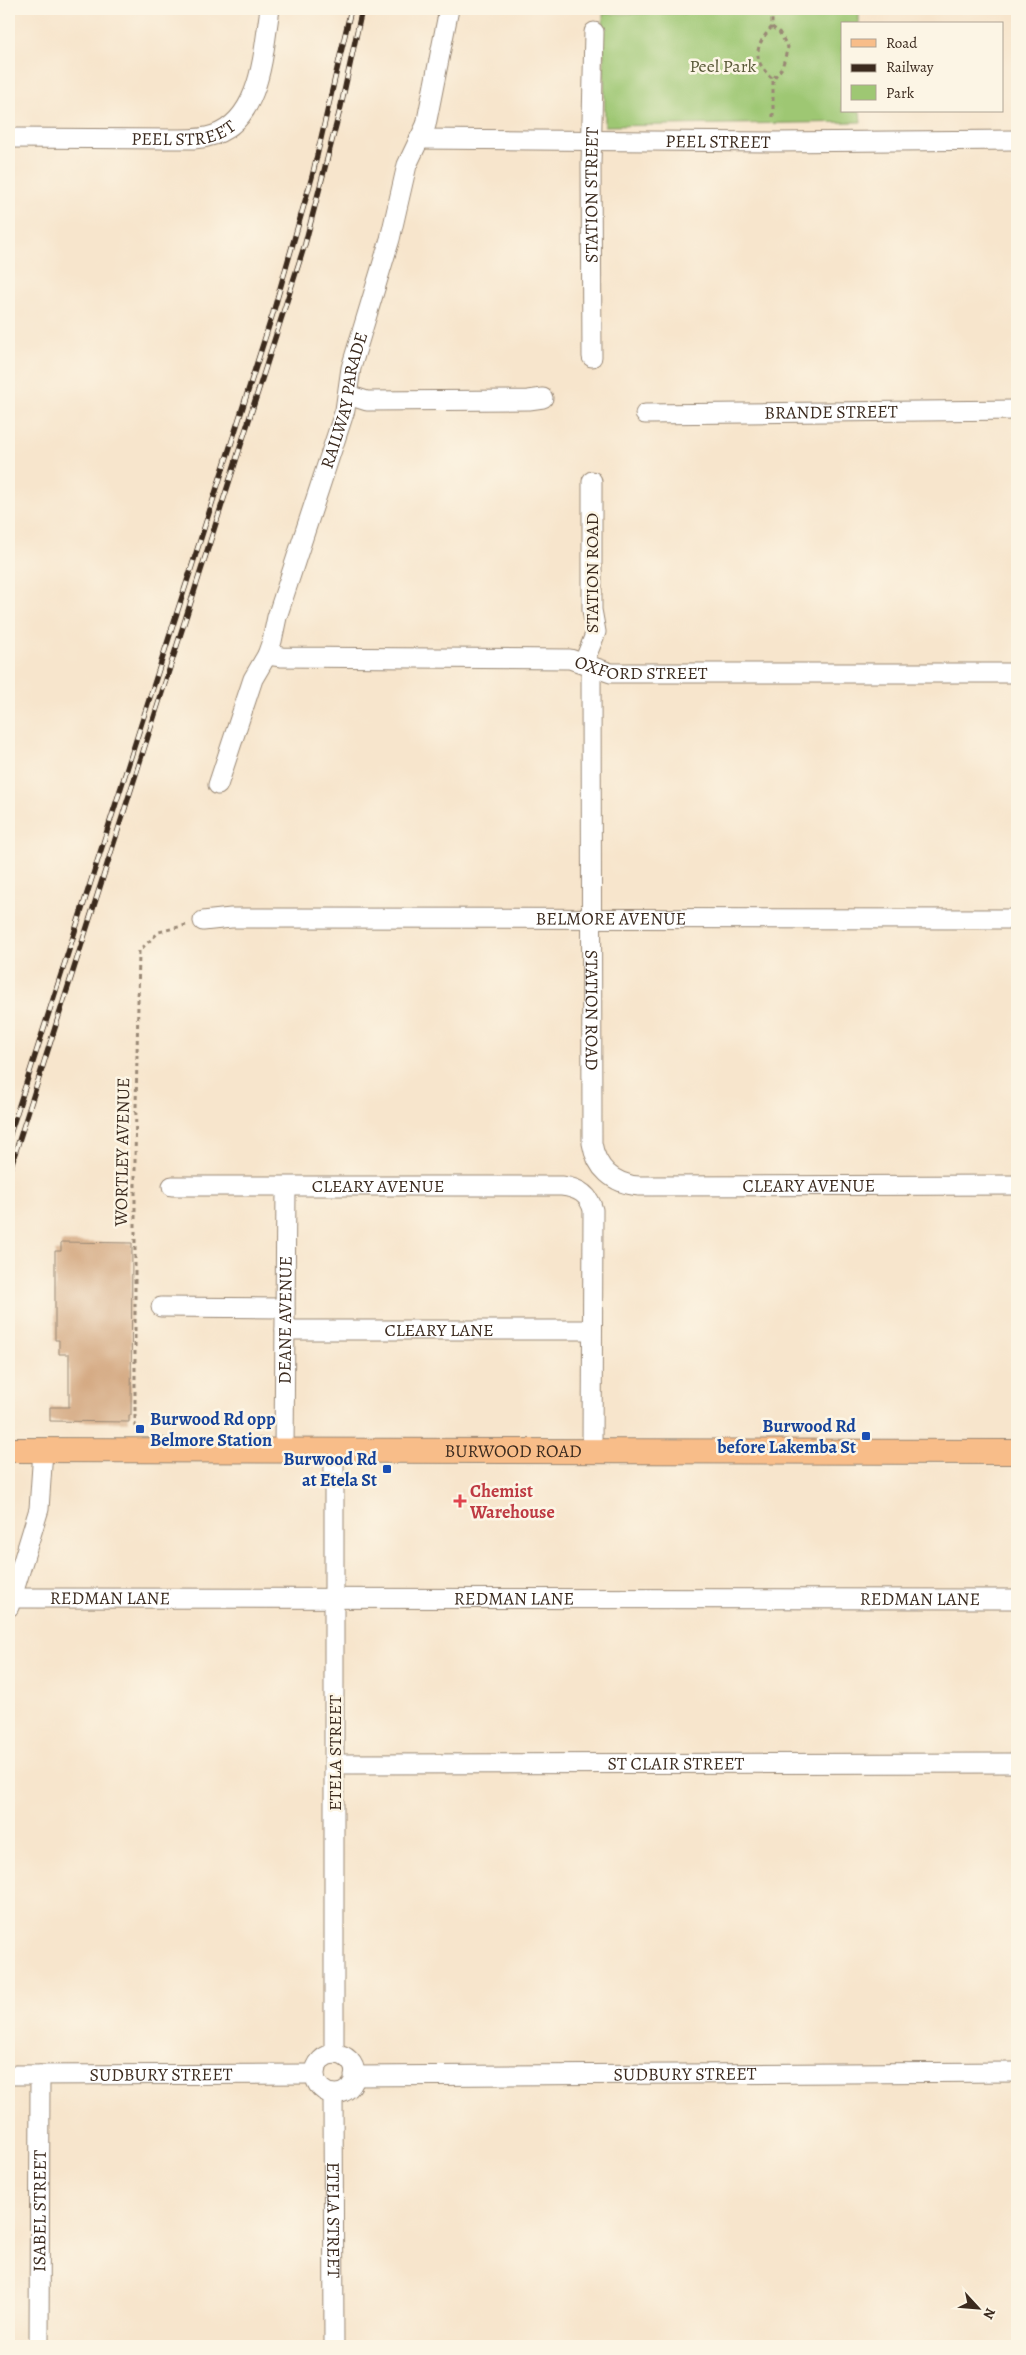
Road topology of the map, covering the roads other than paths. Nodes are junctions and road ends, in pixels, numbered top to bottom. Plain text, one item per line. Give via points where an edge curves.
1 (270, 9) edge
2 (449, 9) edge
3 (594, 32) dead end
4 (9, 138) edge
5 (419, 139) junction
6 (1017, 140) edge
7 (593, 142) junction
8 (592, 358) dead end
9 (348, 395) junction
10 (543, 398) dead end
11 (1017, 410) edge
12 (645, 414) dead end
13 (592, 481) dead end
14 (267, 655) junction
15 (588, 664) junction
16 (1017, 673) edge
17 (218, 785) dead end
18 (1017, 918) edge
19 (592, 919) junction
20 (203, 921) road end
21 (604, 1171) joint
22 (1017, 1185) edge
23 (172, 1186) dead end
24 (286, 1188) junction
25 (162, 1307) dead end
26 (285, 1308) junction
27 (285, 1330) junction
28 (592, 1330) junction
29 (9, 1450) edge
30 (44, 1451) junction
31 (592, 1451) junction
32 (284, 1452) junction
33 (334, 1452) junction
34 (1017, 1452) edge
35 (335, 1599) junction
36 (1017, 1599) edge
37 (10, 1603) edge
38 (1017, 1763) edge
39 (335, 1764) junction
40 (334, 2054) junction
41 (1017, 2072) edge
42 (314, 2074) junction
43 (9, 2075) edge
44 (40, 2075) junction
45 (354, 2076) junction
46 (332, 2094) junction
47 (40, 2346) edge
48 (334, 2346) edge

1 - 4 street, PEEL STREET via 253,96 237,120 216,134 194,139
2 - 5 street, RAILWAY PARADE via 426,125
3 - 7 street, STATION STREET
5 - 7 street, PEEL STREET
5 - 9 street, RAILWAY PARADE via 407,165 390,239 351,368
6 - 7 street, PEEL STREET
7 - 8 street, STATION STREET
9 - 10 street via 367,400
9 - 14 street, RAILWAY PARADE
11 - 12 street, BRANDE STREET
13 - 15 street, STATION ROAD via 592,610 596,632
14 - 15 street, OXFORD STREET via 570,659
14 - 17 street, RAILWAY PARADE via 253,678
15 - 16 street, OXFORD STREET via 611,673
15 - 19 street, STATION ROAD
18 - 19 street, BELMORE AVENUE
19 - 20 street, BELMORE AVENUE via 231,918
19 - 21 street, STATION ROAD via 592,1143 596,1160
21 - 22 street, CLEARY AVENUE via 623,1184 639,1186
23 - 24 street, CLEARY AVENUE
24 - 26 street, DEANE AVENUE
24 - 28 street, CLEARY AVENUE via 571,1187 583,1193 593,1210
25 - 26 street
26 - 27 street, DEANE AVENUE
27 - 28 street, CLEARY LANE
27 - 32 street, DEANE AVENUE
28 - 31 street
29 - 30 main road, BURWOOD ROAD
30 - 32 main road, BURWOOD ROAD
30 - 37 street via 39,1509
31 - 33 main road, BURWOOD ROAD
31 - 34 main road, BURWOOD ROAD
32 - 33 main road, BURWOOD ROAD
33 - 35 street, ETELA STREET
35 - 36 street, REDMAN LANE
35 - 37 street, REDMAN LANE
35 - 39 street, ETELA STREET
38 - 39 street, ST CLAIR STREET
39 - 40 street, ETELA STREET
40 - 42 street via 322,2058
40 - 45 street via 351,2063
41 - 45 street, SUDBURY STREET
42 - 44 street, SUDBURY STREET
42 - 46 street via 322,2090
43 - 44 street, SUDBURY STREET
44 - 47 street, ISABEL STREET
45 - 46 street via 345,2091
46 - 48 street, ETELA STREET

